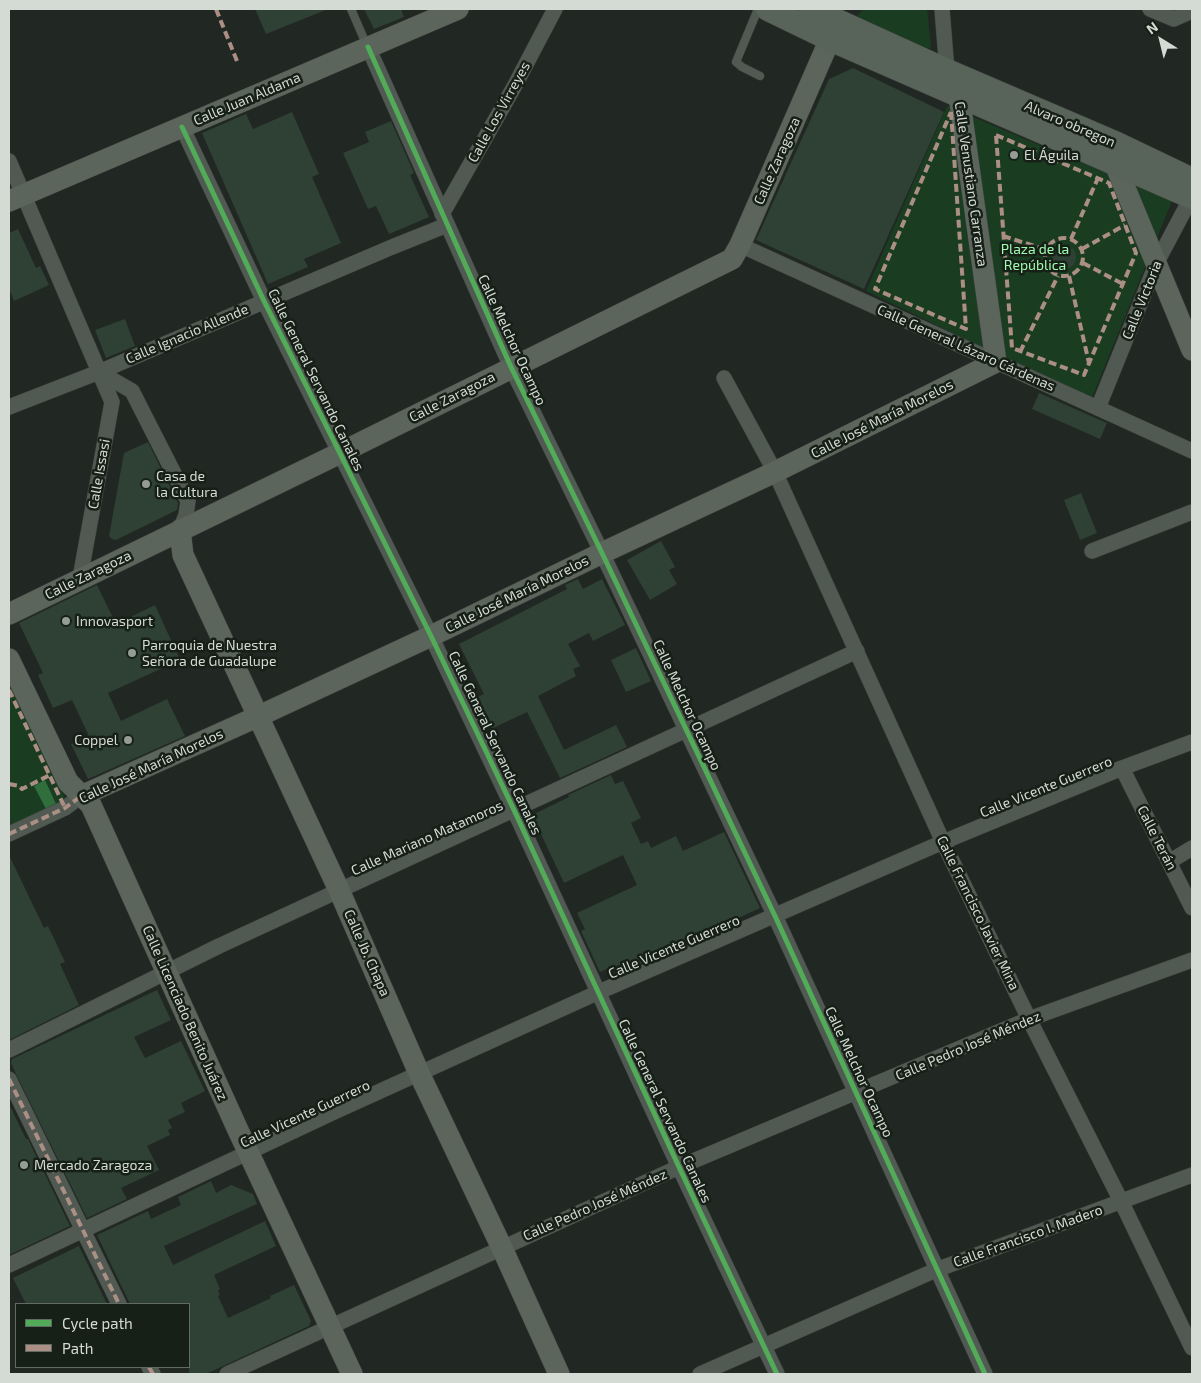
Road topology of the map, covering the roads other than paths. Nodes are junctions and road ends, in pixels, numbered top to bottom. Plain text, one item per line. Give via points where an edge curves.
1 (351, 9) edge
2 (458, 9) edge
3 (555, 9) edge
4 (758, 9) edge
5 (768, 9) edge
6 (811, 9) edge
7 (942, 9) edge
8 (1150, 9) edge
9 (1192, 10) edge
10 (840, 22) edge
11 (368, 47) junction
12 (947, 71) junction
13 (760, 76) dead end
14 (959, 95) junction
15 (182, 127) junction
16 (9, 161) edge
17 (1115, 164) junction
18 (1192, 180) edge
19 (16, 197) edge
20 (1192, 197) edge
21 (444, 220) junction
22 (740, 245) junction
23 (1157, 262) junction
24 (264, 301) junction
25 (1192, 350) edge
26 (996, 362) junction
27 (511, 367) junction
28 (99, 372) junction
29 (724, 378) dead end
30 (9, 407) edge
31 (1098, 408) junction
32 (1192, 451) edge
33 (340, 453) junction
34 (775, 472) junction
35 (1192, 512) edge
36 (180, 530) junction
37 (1092, 551) dead end
38 (602, 553) junction
39 (80, 578) junction
40 (9, 614) edge
41 (431, 636) junction
42 (857, 651) junction
43 (9, 659) edge
44 (259, 716) junction
45 (687, 730) junction
46 (1192, 742) edge
47 (1122, 768) junction
48 (80, 796) junction
49 (514, 810) junction
50 (9, 834) edge
51 (943, 842) junction
52 (1192, 848) edge
53 (1169, 862) junction
54 (339, 890) junction
55 (1192, 908) edge
56 (775, 916) junction
57 (1192, 960) edge
58 (166, 972) junction
59 (598, 992) junction
60 (1029, 1019) junction
61 (9, 1050) edge
62 (419, 1073) junction
63 (9, 1079) edge
64 (857, 1092) junction
65 (248, 1152) junction
66 (678, 1168) junction
67 (1192, 1175) edge
68 (1121, 1201) junction
69 (82, 1230) junction
70 (502, 1248) junction
71 (9, 1265) edge
72 (936, 1270) junction
73 (118, 1303) edge
74 (330, 1327) junction
75 (763, 1347) junction
76 (1192, 1348) edge
77 (227, 1374) edge
78 (352, 1374) edge
79 (559, 1374) edge
80 (700, 1374) edge
81 (777, 1374) edge
82 (985, 1374) edge

1 - 11 lane
2 - 11 main road, Calle Juan Aldama
3 - 21 street, Calle Los Virreyes
4 - 13 lane via 736,62
5 - 10 main road
6 - 10 main road
7 - 12 street, Calle Venustiano Carranza
8 - 9 street via 1174,19
10 - 12 main road, Alvaro obregon
10 - 14 main road, Alvaro obregon
10 - 22 main road, Calle Zaragoza
11 - 15 main road, Calle Juan Aldama
11 - 21 street, Calle Melchor Ocampo
12 - 14 main road, Calle Venustiano Carranza
12 - 18 main road, Alvaro obregon
14 - 17 main road, Alvaro obregon
14 - 26 main road, Calle Venustiano Carranza
15 - 19 main road, Calle Juan Aldama
15 - 24 street, Calle General Servando Canales
16 - 19 street, Calle Issasi
17 - 20 main road, Alvaro obregon
17 - 23 main road
19 - 28 street, Calle Issasi
20 - 23 street, Calle Victoria
21 - 24 street, Calle Ignacio Allende
21 - 27 street, Calle Melchor Ocampo
22 - 26 street, Calle General Lázaro Cárdenas
22 - 27 main road, Calle Zaragoza via 732,259
23 - 25 main road
23 - 31 street, Calle Victoria
24 - 28 street, Calle Ignacio Allende
24 - 33 street, Calle General Servando Canales
26 - 31 street, Calle General Lázaro Cárdenas
26 - 34 main road, Calle José María Morelos
27 - 33 main road, Calle Zaragoza
27 - 38 street, Calle Melchor Ocampo
28 - 30 street, Calle Ignacio Allende
28 - 36 street via 132,391 188,501
28 - 39 street, Calle Issasi via 112,402
29 - 34 street, Calle Francisco Javier Mina
31 - 32 street, Calle General Lázaro Cárdenas
33 - 36 main road, Calle Zaragoza
33 - 41 street, Calle General Servando Canales
34 - 38 main road, Calle José María Morelos
34 - 42 street, Calle Francisco Javier Mina
35 - 37 street
36 - 39 main road, Calle Zaragoza
36 - 44 main road, Calle Jb. Chapa via 184,555
38 - 41 main road, Calle José María Morelos
38 - 45 street, Calle Melchor Ocampo
39 - 40 main road, Calle Zaragoza
41 - 44 main road, Calle José María Morelos
41 - 49 street, Calle General Servando Canales
42 - 45 street, Calle Mariano Matamoros
42 - 51 street, Calle Francisco Javier Mina
43 - 48 main road, Calle Licenciado Benito Juárez via 68,782
44 - 48 main road, Calle José María Morelos
44 - 54 main road, Calle Jb. Chapa
45 - 49 street, Calle Mariano Matamoros
45 - 56 street, Calle Melchor Ocampo
46 - 47 street, Calle Vicente Guerrero
47 - 51 street, Calle Vicente Guerrero
47 - 53 street, Calle Terán
48 - 50 street, Calle José María Morelos via 65,808
48 - 58 main road, Calle Licenciado Benito Juárez via 91,805
49 - 54 street, Calle Mariano Matamoros
49 - 59 street, Calle General Servando Canales
51 - 56 street, Calle Vicente Guerrero
51 - 60 street, Calle Francisco Javier Mina
52 - 53 street
53 - 55 street, Calle Terán
54 - 58 street, Calle Mariano Matamoros
54 - 62 main road, Calle Jb. Chapa
56 - 59 street, Calle Vicente Guerrero
56 - 64 street, Calle Melchor Ocampo
57 - 60 street, Calle Pedro José Méndez
58 - 61 street, Calle Mariano Matamoros
58 - 65 main road, Calle Licenciado Benito Juárez
59 - 62 street, Calle Vicente Guerrero
59 - 66 street, Calle General Servando Canales
60 - 64 street, Calle Pedro José Méndez
60 - 68 street, Calle Francisco Javier Mina
62 - 65 street, Calle Vicente Guerrero
62 - 70 main road, Calle Jb. Chapa
63 - 69 street
64 - 66 street, Calle Pedro José Méndez
64 - 72 street, Calle Melchor Ocampo
65 - 69 street, Calle Vicente Guerrero
65 - 74 main road, Calle Licenciado Benito Juárez
66 - 70 street, Calle Pedro José Méndez
66 - 75 street, Calle General Servando Canales
67 - 68 street, Calle Francisco I. Madero
68 - 72 street, Calle Francisco I. Madero
68 - 76 street, Calle Francisco Javier Mina
69 - 71 street, Calle Vicente Guerrero
69 - 73 street
70 - 74 street, Calle Pedro José Méndez
70 - 79 main road, Calle Jb. Chapa
72 - 75 street, Calle Francisco I. Madero
72 - 82 street, Calle Melchor Ocampo
74 - 77 street, Calle Pedro José Méndez
74 - 78 main road, Calle Licenciado Benito Juárez
75 - 80 street, Calle Francisco I. Madero
75 - 81 street, Calle General Servando Canales

